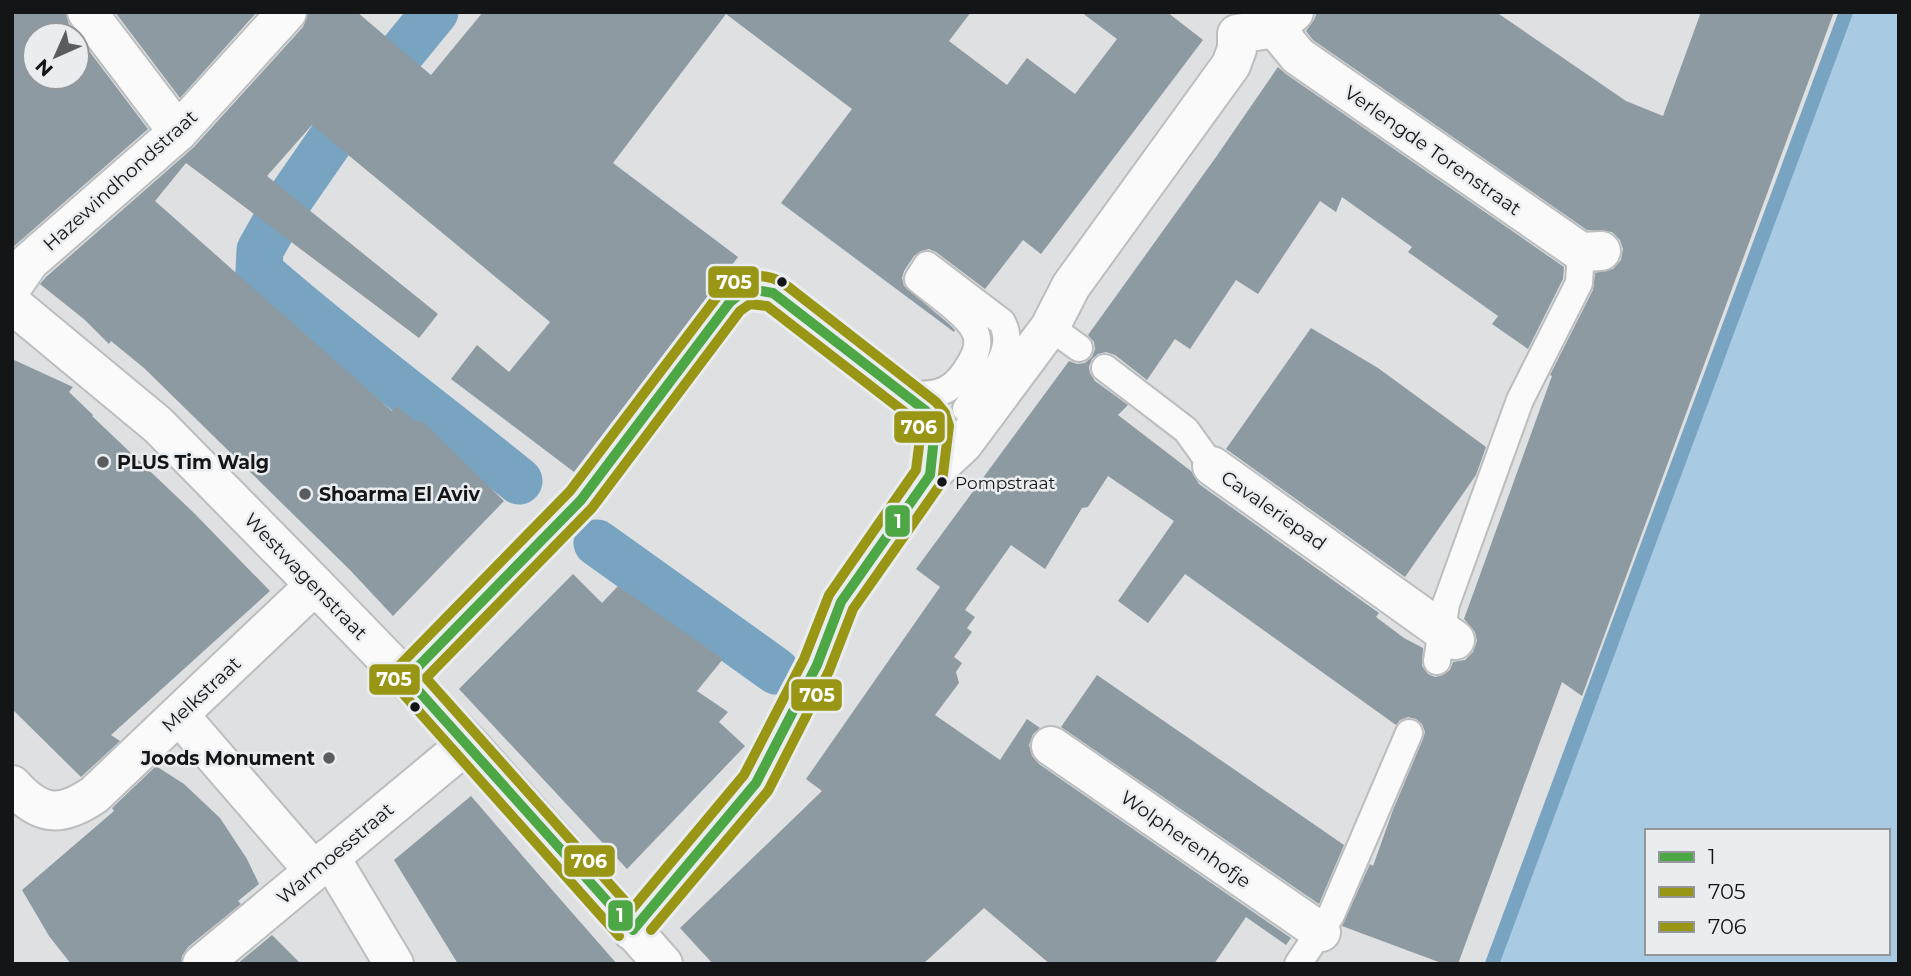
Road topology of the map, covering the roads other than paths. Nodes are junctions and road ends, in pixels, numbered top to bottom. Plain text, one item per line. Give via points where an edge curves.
1 (87, 12) edge
2 (287, 12) edge
3 (1284, 20) edge
4 (1230, 23) edge
5 (178, 132) junction
6 (1591, 251) joint
7 (12, 287) edge
8 (12, 304) edge
9 (1105, 369) dead end
10 (906, 395) junction
11 (1212, 466) joint
12 (930, 475) junction
13 (316, 585) junction
14 (1445, 644) joint
15 (407, 678) junction
16 (179, 715) junction
17 (1409, 733) dead end
18 (468, 743) junction
19 (1051, 746) dead end
20 (16, 789) edge
21 (322, 864) junction
22 (632, 931) junction
23 (1321, 932) junction
24 (202, 964) edge
25 (394, 964) edge
26 (663, 964) edge
27 (1298, 964) edge

1 - 5 street
2 - 5 street, Hazewindhondstraat
3 - 4 street
3 - 6 street, Verlengde Torenstraat via 1298,56
4 - 12 street via 1237,49 1231,65 1071,286 1065,337
5 - 7 street, Hazewindhondstraat via 29,262
6 - 14 lane via 1520,400 1446,604
8 - 13 street, Westwagenstraat via 158,425
9 - 11 lane, Cavaleriepad via 1186,430
10 - 12 street via 926,411 935,428
10 - 12 lane via 947,390 965,373 977,346 965,318 918,279 927,265 1002,322 1007,331 1004,356 951,430
10 - 15 street via 773,293 750,289 738,293 581,500
11 - 14 street, Cavaleriepad
12 - 22 street via 841,601 817,666 756,783
13 - 15 street, Westwagenstraat
13 - 16 street, Melkstraat
15 - 18 street, Westwagenstraat
16 - 20 street, Melkstraat via 76,807 56,812 39,808
16 - 21 street
17 - 23 lane
18 - 21 street, Warmoesstraat
18 - 22 street, Westwagenstraat
19 - 23 street, Wolpherenhofje
21 - 24 street, Warmoesstraat
21 - 25 street
22 - 26 street, Westwagenstraat
23 - 27 lane

